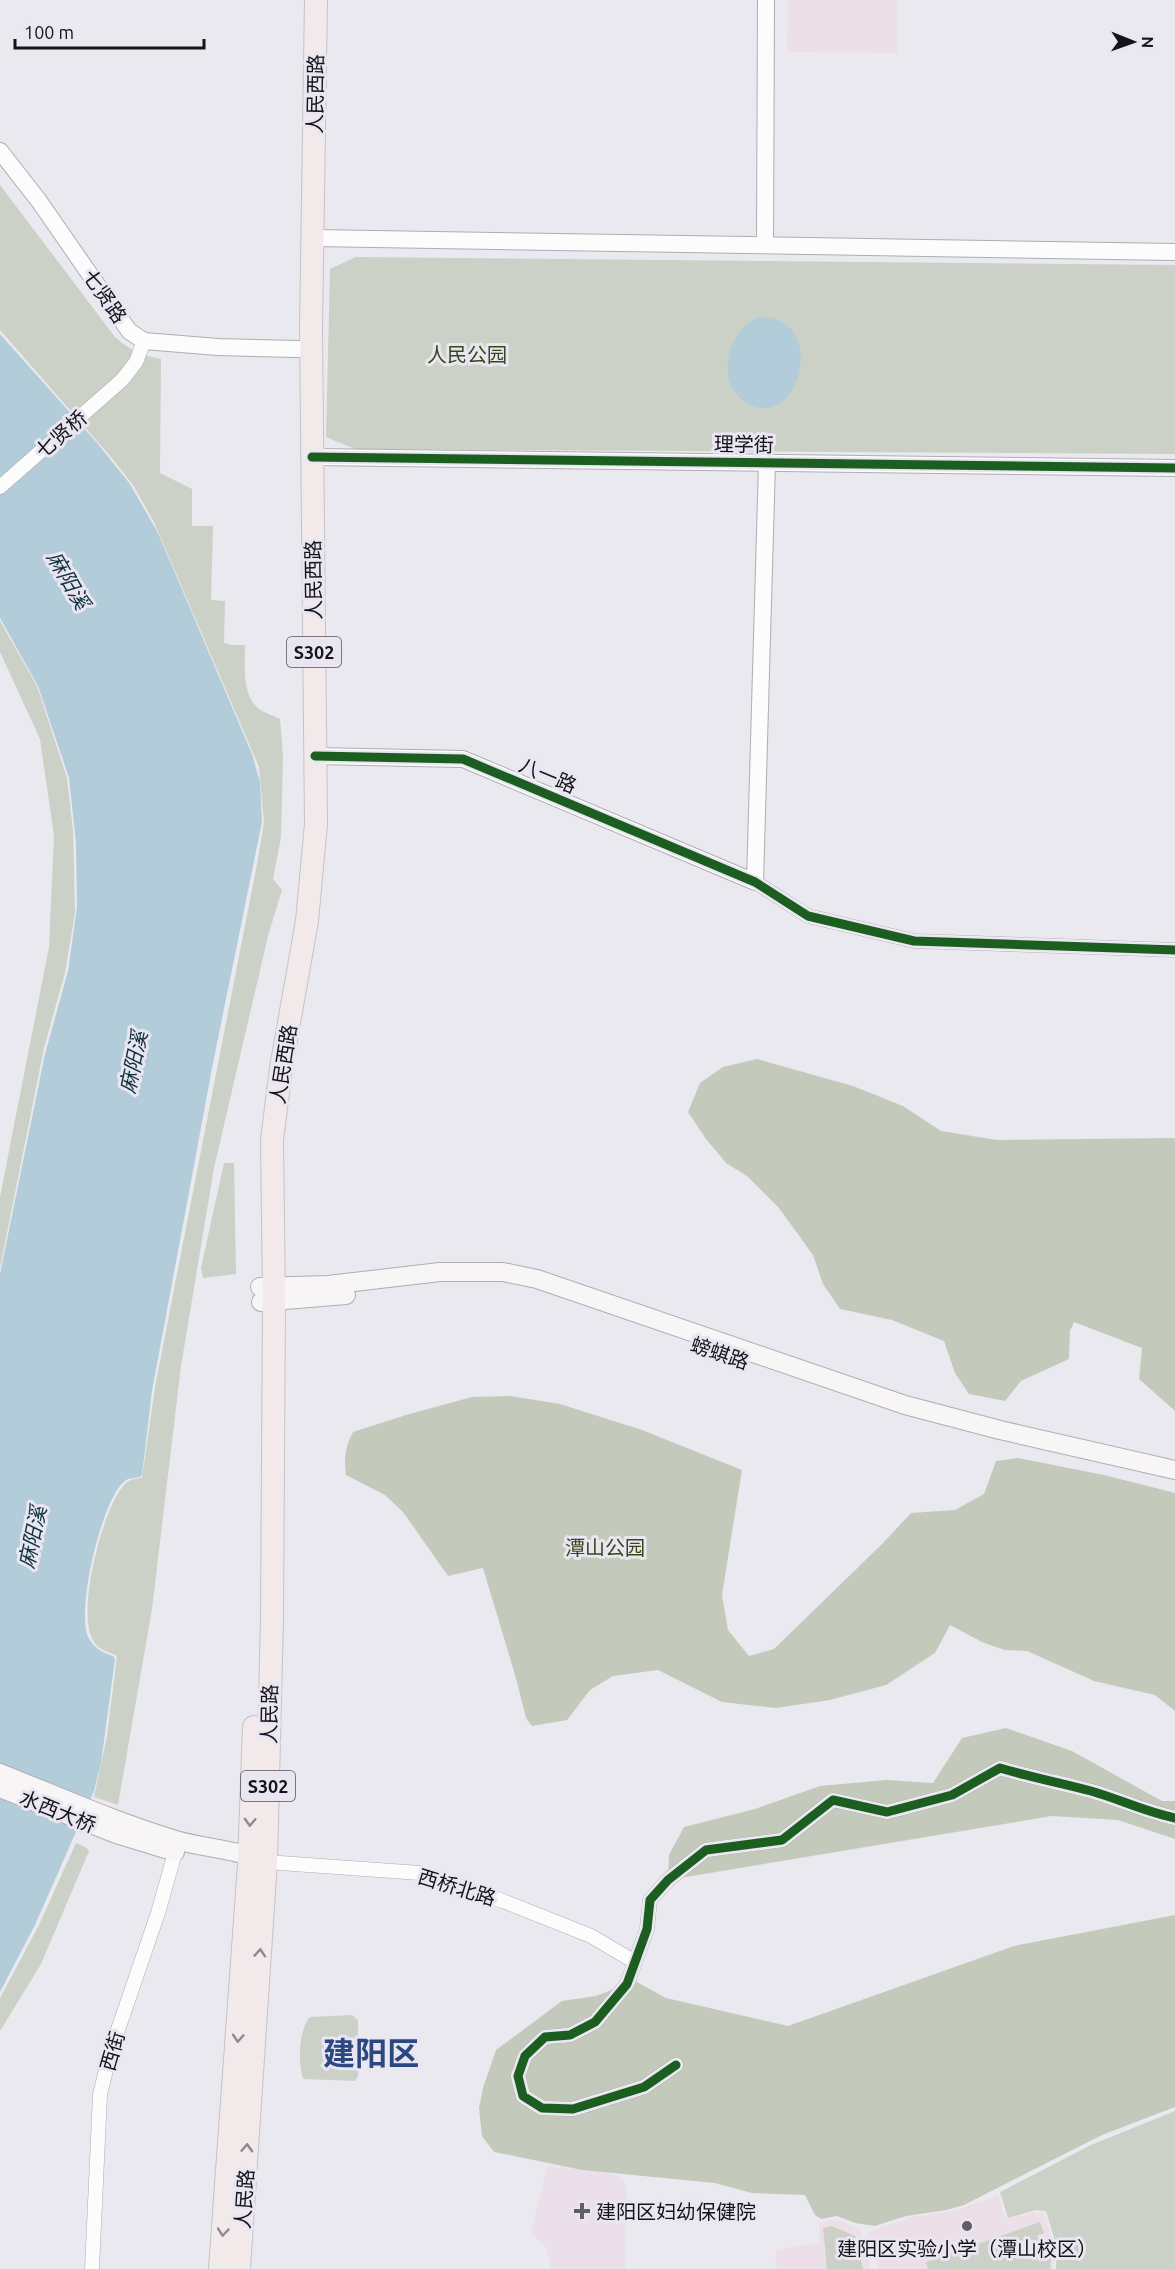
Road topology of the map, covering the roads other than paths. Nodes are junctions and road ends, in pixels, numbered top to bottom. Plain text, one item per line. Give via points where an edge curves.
1 (301, 0) edge
2 (316, 0) edge
3 (766, 0) edge
4 (0, 151) edge
5 (313, 238) junction
6 (765, 245) junction
7 (1175, 252) edge
8 (144, 341) junction
9 (298, 349) junction
10 (312, 457) junction
11 (767, 463) junction
12 (1175, 468) edge
13 (0, 487) edge
14 (315, 756) junction
15 (755, 882) junction
16 (1175, 950) edge
17 (267, 1294) junction
18 (1175, 1470) edge
19 (1175, 1479) edge
20 (0, 1773) edge
21 (0, 1788) edge
22 (1175, 1818) edge
23 (119, 1828) junction
24 (177, 1846) junction
25 (255, 1860) junction
26 (635, 1962) junction
27 (676, 2065) dead end
28 (92, 2269) edge
29 (220, 2269) edge
30 (239, 2269) edge

1 - 9 highway, 人民西路 / S302
2 - 5 highway, 人民西路 / S302
3 - 6 street
4 - 8 street, 七贤路 via 129,332
5 - 6 street
5 - 10 highway, 人民西路 / S302
6 - 7 street
8 - 9 street, 七贤路
8 - 13 street, 七贤桥 via 136,362 122,380
9 - 17 highway, 人民西路 / S302 via 301,824 293,917 260,1141
10 - 11 street, 理学街
10 - 14 highway, 人民西路 / S302
11 - 12 street, 理学街
11 - 15 street
14 - 15 street, 八一路 via 464,759
14 - 17 highway, 人民西路 / S302 via 316,824 308,910 273,1140
15 - 16 street via 808,916 914,941
17 - 18 main road via 441,1272 503,1272 537,1280 905,1405
17 - 19 main road, 螃蜞路 via 328,1298 436,1282 493,1281 536,1289 873,1406 1009,1442
17 - 25 highway, 人民路 / S302 via 272,1618
20 - 23 main road
21 - 23 main road, 水西大桥
22 - 26 street via 1092,1791 1000,1768 952,1795 887,1812 833,1800 782,1840 705,1850 668,1880 650,1900 647,1929
23 - 24 main road
24 - 25 main road
24 - 28 street, 西街 via 100,2095
25 - 26 street, 西桥北路 via 420,1873 591,1936
25 -> 29 highway, 人民路 / S302
30 -> 25 highway, 人民路 / S302
26 - 27 street via 627,1984 595,2022 570,2035 545,2037 525,2055 518,2076 523,2096 542,2108 573,2109 644,2087

